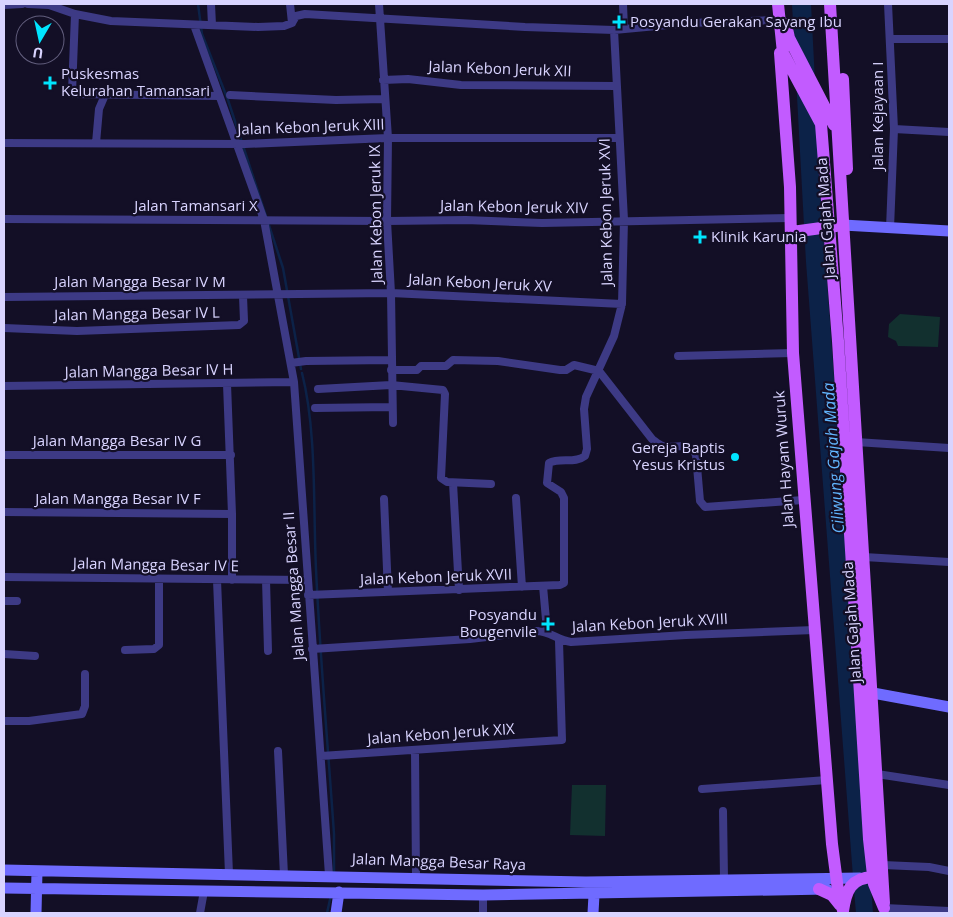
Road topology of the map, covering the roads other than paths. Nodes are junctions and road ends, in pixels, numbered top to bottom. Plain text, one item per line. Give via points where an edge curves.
1 (22, 4) edge
2 (28, 4) edge
3 (211, 4) edge
4 (290, 4) edge
5 (379, 4) edge
6 (623, 4) edge
7 (777, 4) edge
8 (784, 4) edge
9 (830, 4) edge
10 (838, 4) edge
11 (888, 4) edge
12 (4, 5) edge
13 (49, 5) edge
14 (75, 14) junction
15 (380, 19) junction
16 (292, 23) junction
17 (782, 23) junction
18 (195, 24) junction
19 (210, 24) junction
20 (624, 29) junction
21 (614, 30) junction
22 (949, 38) edge
23 (891, 39) junction
24 (384, 80) junction
25 (616, 86) junction
26 (105, 95) junction
27 (230, 95) dead end
28 (219, 96) junction
29 (384, 99) junction
30 (894, 129) junction
31 (949, 132) edge
32 (837, 134) junction
33 (388, 138) junction
34 (619, 138) junction
35 (4, 143) edge
36 (96, 144) junction
37 (236, 144) junction
38 (791, 218) junction
39 (4, 219) edge
40 (264, 220) junction
41 (624, 220) junction
42 (843, 220) junction
43 (387, 221) junction
44 (827, 228) junction
45 (890, 228) junction
46 (949, 231) edge
47 (797, 232) junction
48 (391, 293) junction
49 (280, 295) junction
50 (243, 296) junction
51 (4, 297) edge
52 (622, 304) junction
53 (4, 328) edge
54 (793, 353) junction
55 (678, 356) dead end
56 (391, 360) junction
57 (297, 362) junction
58 (391, 370) junction
59 (599, 371) junction
60 (294, 382) junction
61 (227, 384) junction
62 (391, 385) junction
63 (4, 386) edge
64 (318, 389) dead end
65 (392, 407) junction
66 (315, 408) dead end
67 (392, 423) dead end
68 (856, 442) junction
69 (949, 448) edge
70 (4, 455) edge
71 (231, 455) junction
72 (453, 483) junction
73 (491, 484) dead end
74 (516, 498) dead end
75 (384, 500) dead end
76 (803, 500) junction
77 (854, 502) junction
78 (4, 512) edge
79 (232, 514) junction
80 (864, 557) junction
81 (949, 562) edge
82 (4, 577) edge
83 (159, 579) junction
84 (217, 580) junction
85 (232, 580) junction
86 (266, 580) junction
87 (308, 580) junction
88 (564, 583) joint
89 (543, 586) junction
90 (522, 587) junction
91 (459, 590) junction
92 (388, 592) junction
93 (311, 595) junction
94 (4, 601) edge
95 (17, 601) dead end
96 (814, 630) junction
97 (547, 631) junction
98 (559, 640) junction
99 (314, 648) junction
100 (125, 650) dead end
101 (268, 652) dead end
102 (4, 654) edge
103 (35, 656) dead end
104 (85, 674) dead end
105 (873, 693) junction
106 (949, 707) edge
107 (4, 721) edge
108 (415, 750) junction
109 (278, 751) dead end
110 (324, 756) junction
111 (877, 774) junction
112 (827, 780) junction
113 (949, 784) edge
114 (702, 789) dead end
115 (723, 811) dead end
116 (883, 865) junction
117 (4, 870) edge
118 (37, 871) junction
119 (949, 871) edge
120 (192, 874) junction
121 (229, 874) junction
122 (284, 875) junction
123 (333, 875) junction
124 (421, 878) junction
125 (861, 879) junction
126 (724, 880) junction
127 (837, 883) junction
128 (803, 884) junction
129 (680, 886) junction
130 (4, 888) edge
131 (37, 889) junction
132 (819, 889) junction
133 (191, 891) junction
134 (204, 891) junction
135 (338, 895) junction
136 (483, 895) junction
137 (594, 895) junction
138 (422, 897) junction
139 (884, 911) edge
140 (843, 912) edge
141 (949, 912) edge
142 (36, 913) edge
143 (200, 913) edge
144 (336, 913) edge
145 (483, 913) edge
146 (592, 913) edge

1 - 12 street
2 - 13 street
3 - 19 street
4 - 16 street
5 - 15 street, Jalan Kebon Jeruk IX
6 - 20 street
7 - 17 main road, Jalan Hayam Wuruk
7 - 44 main road, Jalan Gajah Mada via 781,44 819,119
8 - 17 main road, Jalan Hayam Wuruk
9 - 32 main road, Jalan Gajah Mada
10 - 42 main road via 848,193
11 - 23 street, Jalan Kejayaan I
13 - 14 street
14 - 18 street via 111,21
14 - 26 street via 72,92
15 - 16 street via 305,14 296,16
15 - 21 street
15 - 24 street, Jalan Kebon Jeruk IX
16 - 19 street via 258,27
17 - 20 street via 689,23
17 - 32 main road
17 - 38 main road, Jalan Hayam Wuruk
18 - 19 street
18 - 28 street, Jalan Mangga Besar II
20 - 21 street
21 - 25 street, Jalan Kebon Jeruk XVI
22 - 23 street
23 - 30 street, Jalan Kejayaan I
24 - 25 street, Jalan Kebon Jeruk XII via 408,79 461,85
24 - 29 street, Jalan Kebon Jeruk IX
25 - 34 street, Jalan Kebon Jeruk XVI
26 - 28 street
26 - 36 street via 99,108
27 - 29 street
28 - 37 street, Jalan Mangga Besar II
29 - 33 street, Jalan Kebon Jeruk IX
30 - 31 street
30 - 45 street, Jalan Kejayaan I
32 - 42 main road, Jalan Gajah Mada
33 - 34 street, Jalan Kebon Jeruk XIII
33 - 37 street, Jalan Kebon Jeruk XIII
33 - 43 street, Jalan Kebon Jeruk IX
34 - 41 street, Jalan Kebon Jeruk XVI
35 - 36 street, Jalan Kebon Jeruk XIII
36 - 37 street, Jalan Kebon Jeruk XIII
37 - 40 street, Jalan Mangga Besar II
38 - 41 street, Jalan Kebon Jeruk XIV
38 - 47 main road, Jalan Hayam Wuruk
39 - 40 street, Jalan Tamansari X
40 - 43 street, Jalan Tamansari X
40 - 49 street, Jalan Mangga Besar II
41 - 43 street, Jalan Kebon Jeruk XIV via 542,223
41 - 52 street, Jalan Kebon Jeruk XVI
42 - 44 main road
42 - 45 main road
42 - 68 main road, Jalan Gajah Mada
43 - 48 street, Jalan Kebon Jeruk IX
44 - 47 main road
44 - 77 main road, Jalan Gajah Mada
45 - 46 main road
47 - 54 main road, Jalan Hayam Wuruk
48 - 49 street, Jalan Kebon Jeruk XV
48 - 52 street, Jalan Kebon Jeruk XV
48 - 56 street, Jalan Kebon Jeruk IX
49 - 50 street, Jalan Mangga Besar IV M
49 - 57 street, Jalan Mangga Besar II
50 - 51 street, Jalan Mangga Besar IV M
50 - 53 street, Jalan Mangga Besar IV L via 244,321 239,325 77,331
52 - 59 street, Jalan Kebon Jeruk XVI via 614,336
54 - 55 street
54 - 76 main road, Jalan Hayam Wuruk
56 - 57 street
56 - 58 street, Jalan Kebon Jeruk IX
57 - 60 street, Jalan Mangga Besar II
58 - 59 street via 446,366 453,360 498,361 560,370 574,365
58 - 62 street, Jalan Kebon Jeruk IX
59 - 76 street via 652,439 663,446 686,445 693,449 700,502 705,507
59 - 88 street, Jalan Kebon Jeruk XVI via 586,397 584,416 588,449 585,456 579,460 551,461 546,476 548,483 564,498
60 - 61 street, Jalan Mangga Besar IV H
60 - 87 street, Jalan Mangga Besar II
61 - 63 street, Jalan Mangga Besar IV H
61 - 71 street
62 - 64 street
62 - 65 street, Jalan Kebon Jeruk IX
62 - 72 street via 444,392 440,475 444,482
65 - 66 street
65 - 67 street, Jalan Kebon Jeruk IX
68 - 69 street
68 - 77 main road, Jalan Gajah Mada
70 - 71 street, Jalan Mangga Besar IV G
71 - 79 street
72 - 73 street
72 - 91 street
74 - 90 street
75 - 92 street
76 - 96 main road, Jalan Hayam Wuruk
77 - 80 main road, Jalan Gajah Mada
77 - 125 main road, Jalan Gajah Mada
78 - 79 street, Jalan Mangga Besar IV F
79 - 85 street
80 - 81 street
80 - 105 main road, Jalan Gajah Mada
82 - 83 street, Jalan Mangga Besar IV E
83 - 84 street, Jalan Mangga Besar IV E
83 - 100 street via 159,645 154,649
84 - 85 street, Jalan Mangga Besar IV E
84 - 121 street
85 - 86 street, Jalan Mangga Besar IV E
86 - 87 street, Jalan Mangga Besar IV E
86 - 101 street
87 - 93 street, Jalan Mangga Besar II
88 - 89 street, Jalan Kebon Jeruk XVII
89 - 90 street, Jalan Kebon Jeruk XVII
89 - 97 street
90 - 91 street, Jalan Kebon Jeruk XVII
91 - 92 street, Jalan Kebon Jeruk XVII
92 - 93 street, Jalan Kebon Jeruk XVII
93 - 99 street, Jalan Mangga Besar II
94 - 95 street
96 - 98 street, Jalan Kebon Jeruk XVIII
96 - 112 main road, Jalan Hayam Wuruk
97 - 98 street, Jalan Kebon Jeruk XVIII
97 - 99 street
98 - 108 street, Jalan Kebon Jeruk XIX via 562,740
99 - 110 street, Jalan Mangga Besar II
102 - 103 street
104 - 107 street via 82,714 29,722
105 - 106 main road
105 - 111 main road, Jalan Gajah Mada
108 - 110 street, Jalan Kebon Jeruk XIX
108 - 124 street
109 - 122 street
110 - 123 street, Jalan Mangga Besar II
111 - 113 street
111 - 116 main road, Jalan Gajah Mada
112 - 114 street
112 - 127 main road, Jalan Hayam Wuruk
115 - 126 street
116 - 119 street
116 - 139 main road, Jalan Gajah Mada
117 - 118 main road, Jalan Mangga Besar Raya
118 - 120 main road, Jalan Mangga Besar Raya
118 - 131 main road
120 - 121 main road, Jalan Mangga Besar Raya
120 - 133 main road
121 - 122 main road, Jalan Mangga Besar Raya
122 - 123 main road, Jalan Mangga Besar Raya
123 - 124 main road, Jalan Mangga Besar Raya
124 - 129 main road, Jalan Mangga Besar Raya
124 - 138 main road
125 - 127 main road, Jalan Mangga Besar Raya
125 - 139 main road, Jalan Gajah Mada
125 - 140 main road
126 - 128 main road, Jalan Mangga Besar Raya
126 - 129 main road, Jalan Mangga Besar Raya
127 - 128 main road, Jalan Mangga Besar Raya
127 - 132 main road, Jalan Mangga Besar Raya
127 - 140 main road, Jalan Hayam Wuruk
128 - 129 main road, Jalan Mangga Besar Raya
128 - 132 main road, Jalan Mangga Besar Raya
129 - 137 main road, Jalan Mangga Besar Raya
130 - 131 main road, Jalan Mangga Besar Raya
131 - 133 main road, Jalan Mangga Besar Raya
131 - 142 main road
132 - 140 main road via 832,895
133 - 134 main road, Jalan Mangga Besar Raya
134 - 135 main road, Jalan Mangga Besar Raya via 277,896 321,891
134 - 143 street
135 - 138 main road, Jalan Mangga Besar Raya
135 - 144 main road
136 - 137 main road, Jalan Mangga Besar Raya
136 - 138 main road, Jalan Mangga Besar Raya via 442,899
136 - 145 street
137 - 146 main road
139 - 141 street

